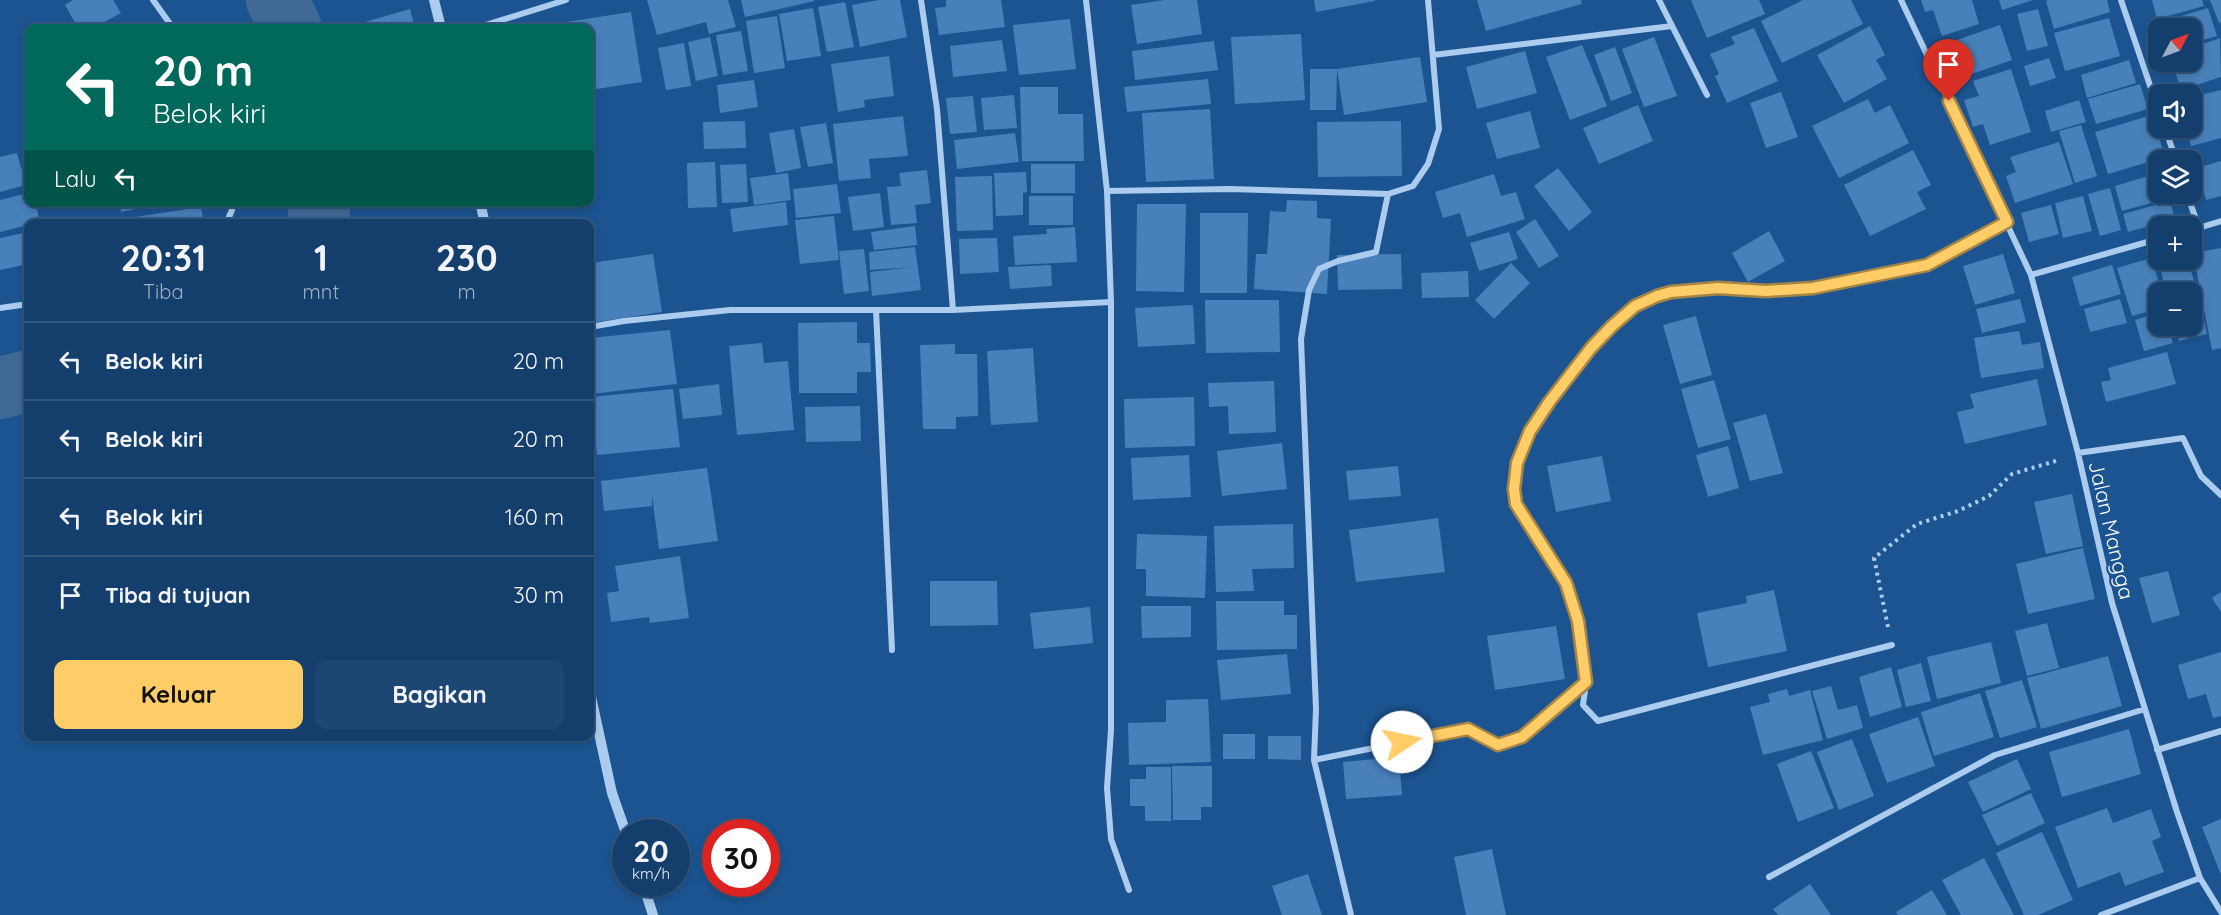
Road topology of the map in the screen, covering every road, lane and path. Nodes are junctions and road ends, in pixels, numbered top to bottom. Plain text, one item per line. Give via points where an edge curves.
1 (153, 0) edge
2 (434, 0) edge
3 (566, 0) edge
4 (921, 0) edge
5 (1086, 0) edge
6 (1428, 0) edge
7 (1659, 0) edge
8 (1901, 0) edge
9 (2121, 0) edge
10 (170, 24) edge
11 (440, 24) edge
12 (489, 24) edge
13 (1672, 26) junction
14 (1433, 55) junction
15 (2150, 84) edge
16 (1707, 95) dead end
17 (1107, 191) junction
18 (1388, 194) junction
19 (2221, 221) edge
20 (2007, 222) junction
21 (2202, 227) edge
22 (2148, 242) edge
23 (2031, 275) junction
24 (1111, 302) junction
25 (24, 305) edge
26 (0, 308) edge
27 (953, 309) junction
28 (876, 310) junction
29 (594, 326) edge
30 (2078, 453) junction
31 (2221, 495) edge
32 (1892, 645) joint
33 (892, 650) dead end
34 (1586, 682) junction
35 (2145, 709) junction
36 (594, 710) edge
37 (2221, 731) edge
38 (2157, 750) junction
39 (1314, 760) junction
40 (621, 819) edge
41 (1769, 877) dead end
42 (2200, 878) junction
43 (1129, 890) dead end
44 (647, 897) edge
45 (2221, 912) edge
46 (653, 915) edge
47 (1351, 915) edge
48 (2101, 915) edge

1 - 10 street
2 - 11 street
3 - 12 street
4 - 27 street via 937,109
5 - 17 street
6 - 14 street
7 - 13 street
8 - 20 street, Jalan Mangga
9 - 15 street
13 - 14 street
13 - 16 street
14 - 18 street via 1439,129 1428,164 1413,186
17 - 18 street via 1230,189
17 - 24 street
18 - 39 street via 1376,252 1319,269 1309,290 1301,339 1316,709
19 - 21 street
20 - 23 street, Jalan Mangga
20 - 34 street via 1927,265 1813,288 1718,288 1657,296 1635,306 1591,348 1530,431 1517,463 1514,489 1516,504 1566,583 1578,621
22 - 23 street
23 - 30 street, Jalan Mangga
24 - 27 street
24 - 43 street via 1111,729 1107,788 1111,839
25 - 26 street
27 - 28 street
28 - 29 street via 730,310
28 - 33 street
30 - 31 street via 2183,438 2201,476
30 - 32 path via 2012,474 1989,496 1917,524 1874,558
30 - 35 street, Jalan Mangga via 2112,603
32 - 34 street via 1598,721 1583,705
34 - 39 street via 1522,737 1498,745 1468,729
35 - 38 street, Jalan Mangga
35 - 41 street via 1995,755
36 - 40 street
37 - 38 street
38 - 42 street, Jalan Mangga
39 - 47 street
42 - 45 street, Jalan Mangga
42 - 48 street
44 - 46 street

